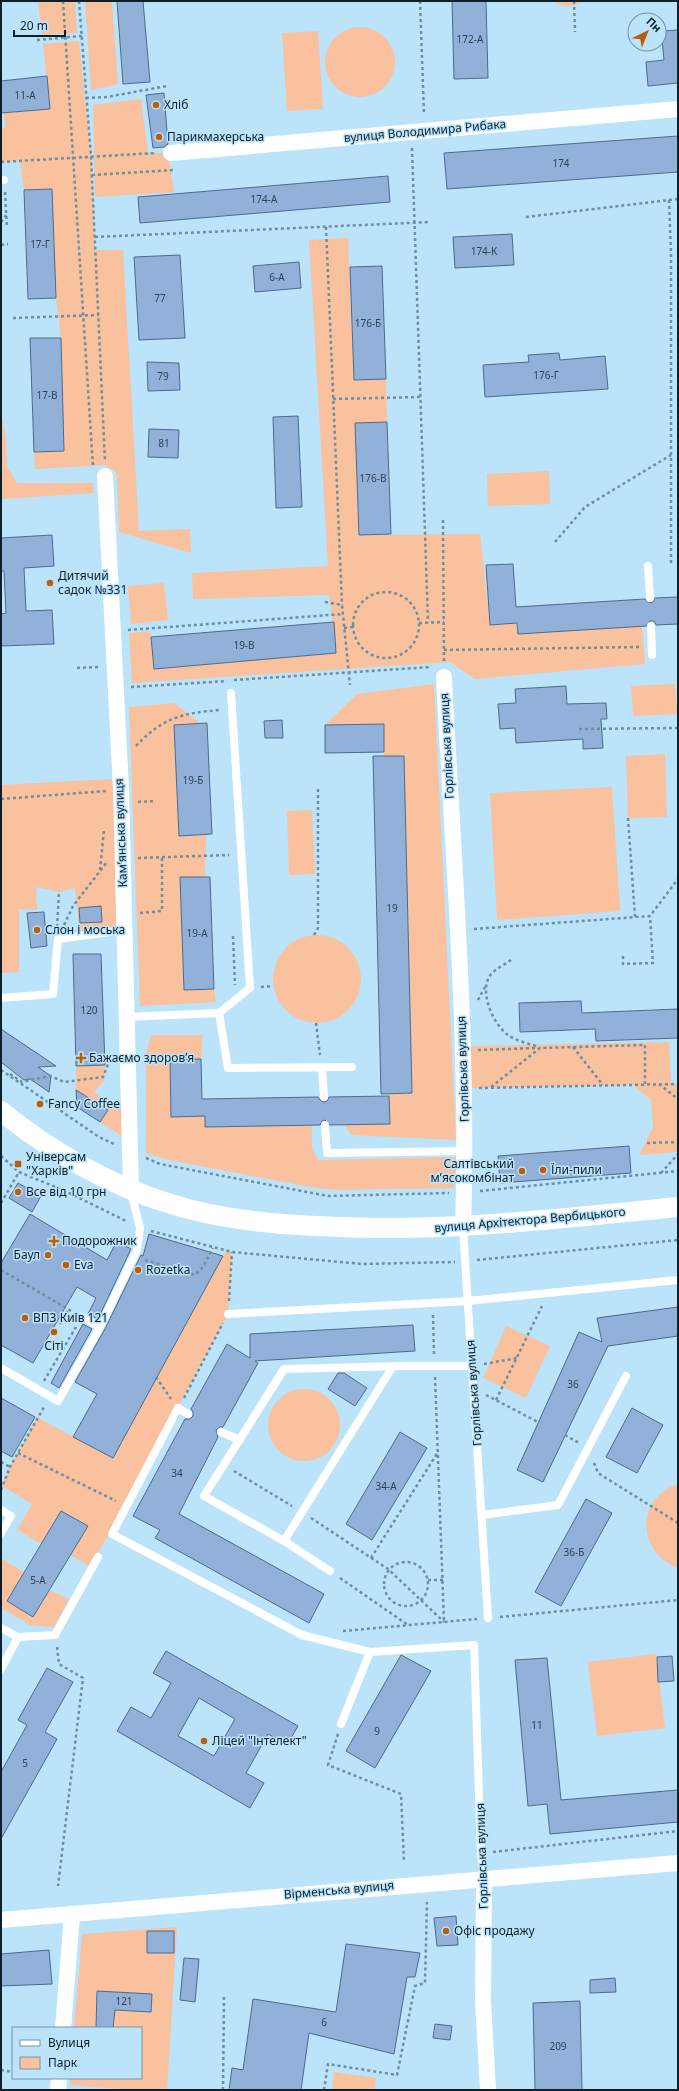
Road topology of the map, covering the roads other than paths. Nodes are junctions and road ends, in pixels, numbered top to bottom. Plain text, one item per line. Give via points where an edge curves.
1 (678, 109) edge
2 (171, 153) road end
3 (105, 476) road end
4 (648, 566) dead end
5 (650, 598) dead end
6 (651, 626) dead end
7 (652, 651) road end
8 (444, 671) road end
9 (231, 693) dead end
10 (124, 930) junction
11 (1, 998) edge
12 (219, 1013) junction
13 (127, 1017) junction
14 (352, 1067) dead end
15 (322, 1068) junction
16 (324, 1097) dead end
17 (1, 1111) edge
18 (325, 1125) dead end
19 (466, 1151) junction
20 (131, 1190) junction
21 (678, 1207) edge
22 (463, 1227) junction
23 (678, 1280) edge
24 (468, 1301) junction
25 (228, 1314) road end
26 (82, 1318) road end
27 (100, 1327) junction
28 (393, 1366) junction
29 (472, 1366) junction
30 (1, 1368) edge
31 (626, 1376) dead end
32 (188, 1414) dead end
33 (221, 1432) dead end
34 (240, 1440) junction
35 (1, 1510) edge
36 (482, 1515) junction
37 (1, 1533) edge
38 (284, 1541) junction
39 (98, 1558) dead end
40 (330, 1571) road end
41 (488, 1618) dead end
42 (1, 1628) edge
43 (18, 1637) junction
44 (370, 1652) junction
45 (1, 1669) edge
46 (341, 1724) road end
47 (678, 1863) edge
48 (484, 1879) junction
49 (72, 1915) junction
50 (1, 1920) edge
51 (63, 2027) edge
52 (59, 2079) edge
53 (58, 2090) edge
54 (488, 2090) edge

1 - 2 street, вулиця Володимира Рибака
3 - 10 street, Камʼянська вулиця via 120,790 115,859
4 - 5 lane
6 - 7 lane
8 - 19 street, Горлівська вулиця
9 - 12 lane via 250,988
10 - 11 lane via 58,939 53,994
10 - 13 street, Камʼянська вулиця
12 - 13 lane
12 - 15 lane via 228,1068
13 - 20 street, Камʼянська вулиця
14 - 15 lane
15 - 16 lane
17 - 20 street, вулиця Архітектора Вербицького via 52,1147
18 - 19 lane via 327,1153
19 - 22 street, Горлівська вулиця
20 - 22 street, вулиця Архітектора Вербицького via 171,1204 215,1215 283,1224 364,1229
20 - 27 lane via 140,1228 137,1250
21 - 22 street, вулиця Архітектора Вербицького
22 - 24 lane, Горлівська вулиця
23 - 24 lane
24 - 25 lane
24 - 29 lane, Горлівська вулиця
26 - 27 lane
27 - 30 lane via 58,1401
28 - 29 lane
28 - 34 lane via 284,1369
28 - 38 lane
29 - 36 lane, Горлівська вулиця
31 - 36 lane via 558,1505
32 - 44 lane via 178,1408 112,1534 302,1635
33 - 34 lane
34 - 38 lane via 204,1496
35 - 37 lane via 11,1516
36 - 41 lane, Горлівська вулиця
38 - 40 lane
39 - 43 lane via 55,1635
42 - 43 lane
43 - 45 lane
44 - 46 lane
44 - 48 lane, Горлівська вулиця via 474,1645
47 - 48 street, Вірменська вулиця
48 - 49 street, Вірменська вулиця
48 - 54 street, Горлівська вулиця via 483,2001
49 - 50 street, Вірменська вулиця
49 - 51 street
52 - 53 street

